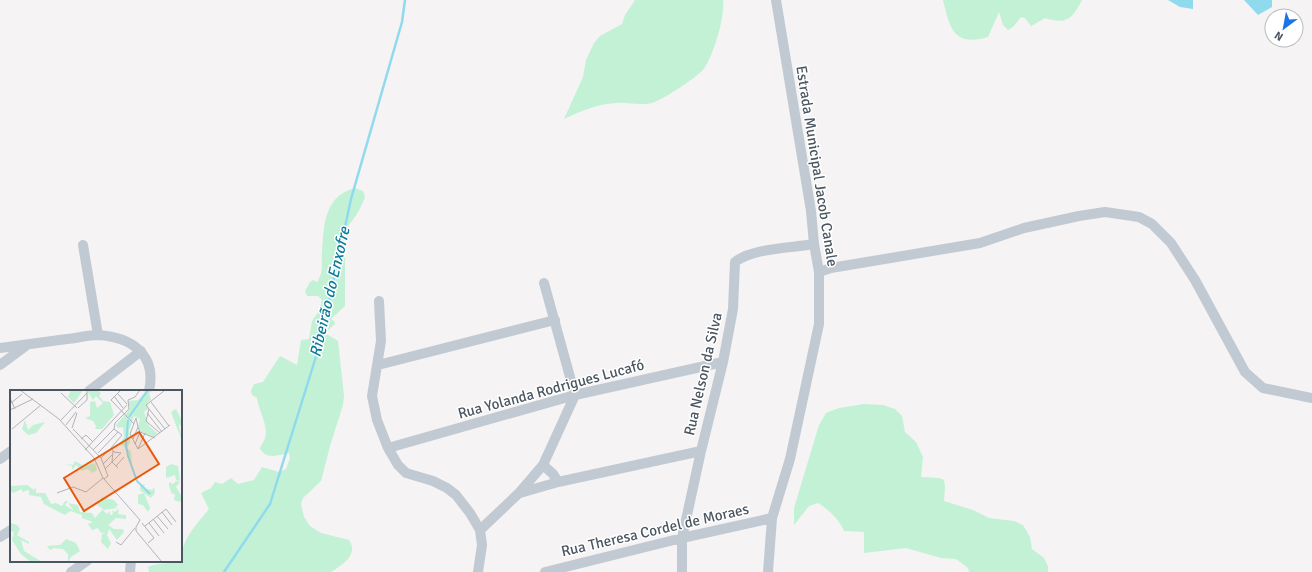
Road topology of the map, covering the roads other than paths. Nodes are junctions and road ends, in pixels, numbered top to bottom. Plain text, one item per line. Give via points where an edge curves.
1 (776, 0) edge
2 (814, 244) junction
3 (82, 245) dead end
4 (819, 272) junction
5 (544, 283) dead end
6 (379, 301) dead end
7 (555, 320) junction
8 (98, 335) junction
9 (28, 344) junction
10 (0, 348) edge
11 (141, 351) junction
12 (723, 362) junction
13 (0, 365) edge
14 (378, 365) junction
15 (90, 390) edge
16 (149, 390) edge
17 (575, 394) junction
18 (1312, 398) edge
19 (388, 448) junction
20 (10, 451) edge
21 (701, 451) junction
22 (0, 459) edge
23 (543, 465) junction
24 (558, 482) junction
25 (519, 493) junction
26 (772, 518) junction
27 (480, 530) junction
28 (10, 531) edge
29 (0, 538) edge
30 (682, 538) junction
31 (86, 562) edge
32 (71, 572) edge
33 (478, 572) edge
34 (545, 572) edge
35 (682, 572) edge
36 (768, 572) edge

1 - 2 street, Estrada Municipal Jacob Canale via 811,211
2 - 4 street, Estrada Municipal Jacob Canale
2 - 12 street, Rua Nelson da Silva via 754,253 735,262 733,308
3 - 8 street
4 - 18 street via 980,243 1024,228 1079,216 1105,212 1139,217 1152,224 1171,243 1195,280 1245,372 1263,388
4 - 26 street, Estrada Municipal Jacob Canale via 819,324 790,459
5 - 7 street
6 - 14 street via 381,342
7 - 14 street
7 - 17 street
8 - 9 street
8 - 11 street via 125,341
9 - 10 street
9 - 13 street
11 - 15 street
11 - 16 street via 151,369
12 - 17 street, Rua Yolanda Rodrigues Lucafó
12 - 21 street, Rua Nelson da Silva
14 - 19 street via 372,396 377,420
17 - 19 street, Rua Yolanda Rodrigues Lucafó
17 - 23 street
19 - 27 street via 398,466 406,473 433,481 456,495
20 - 22 street
21 - 24 street
21 - 30 street, Rua Nelson da Silva
23 - 24 street
23 - 25 street
24 - 25 street
25 - 27 street
26 - 30 street, Rua Theresa Cordel de Moraes
26 - 36 street, Estrada Municipal Jacob Canale
27 - 33 street via 482,545
28 - 29 street
30 - 34 street, Rua Theresa Cordel de Moraes
30 - 35 street, Rua Nelson da Silva
31 - 32 street

